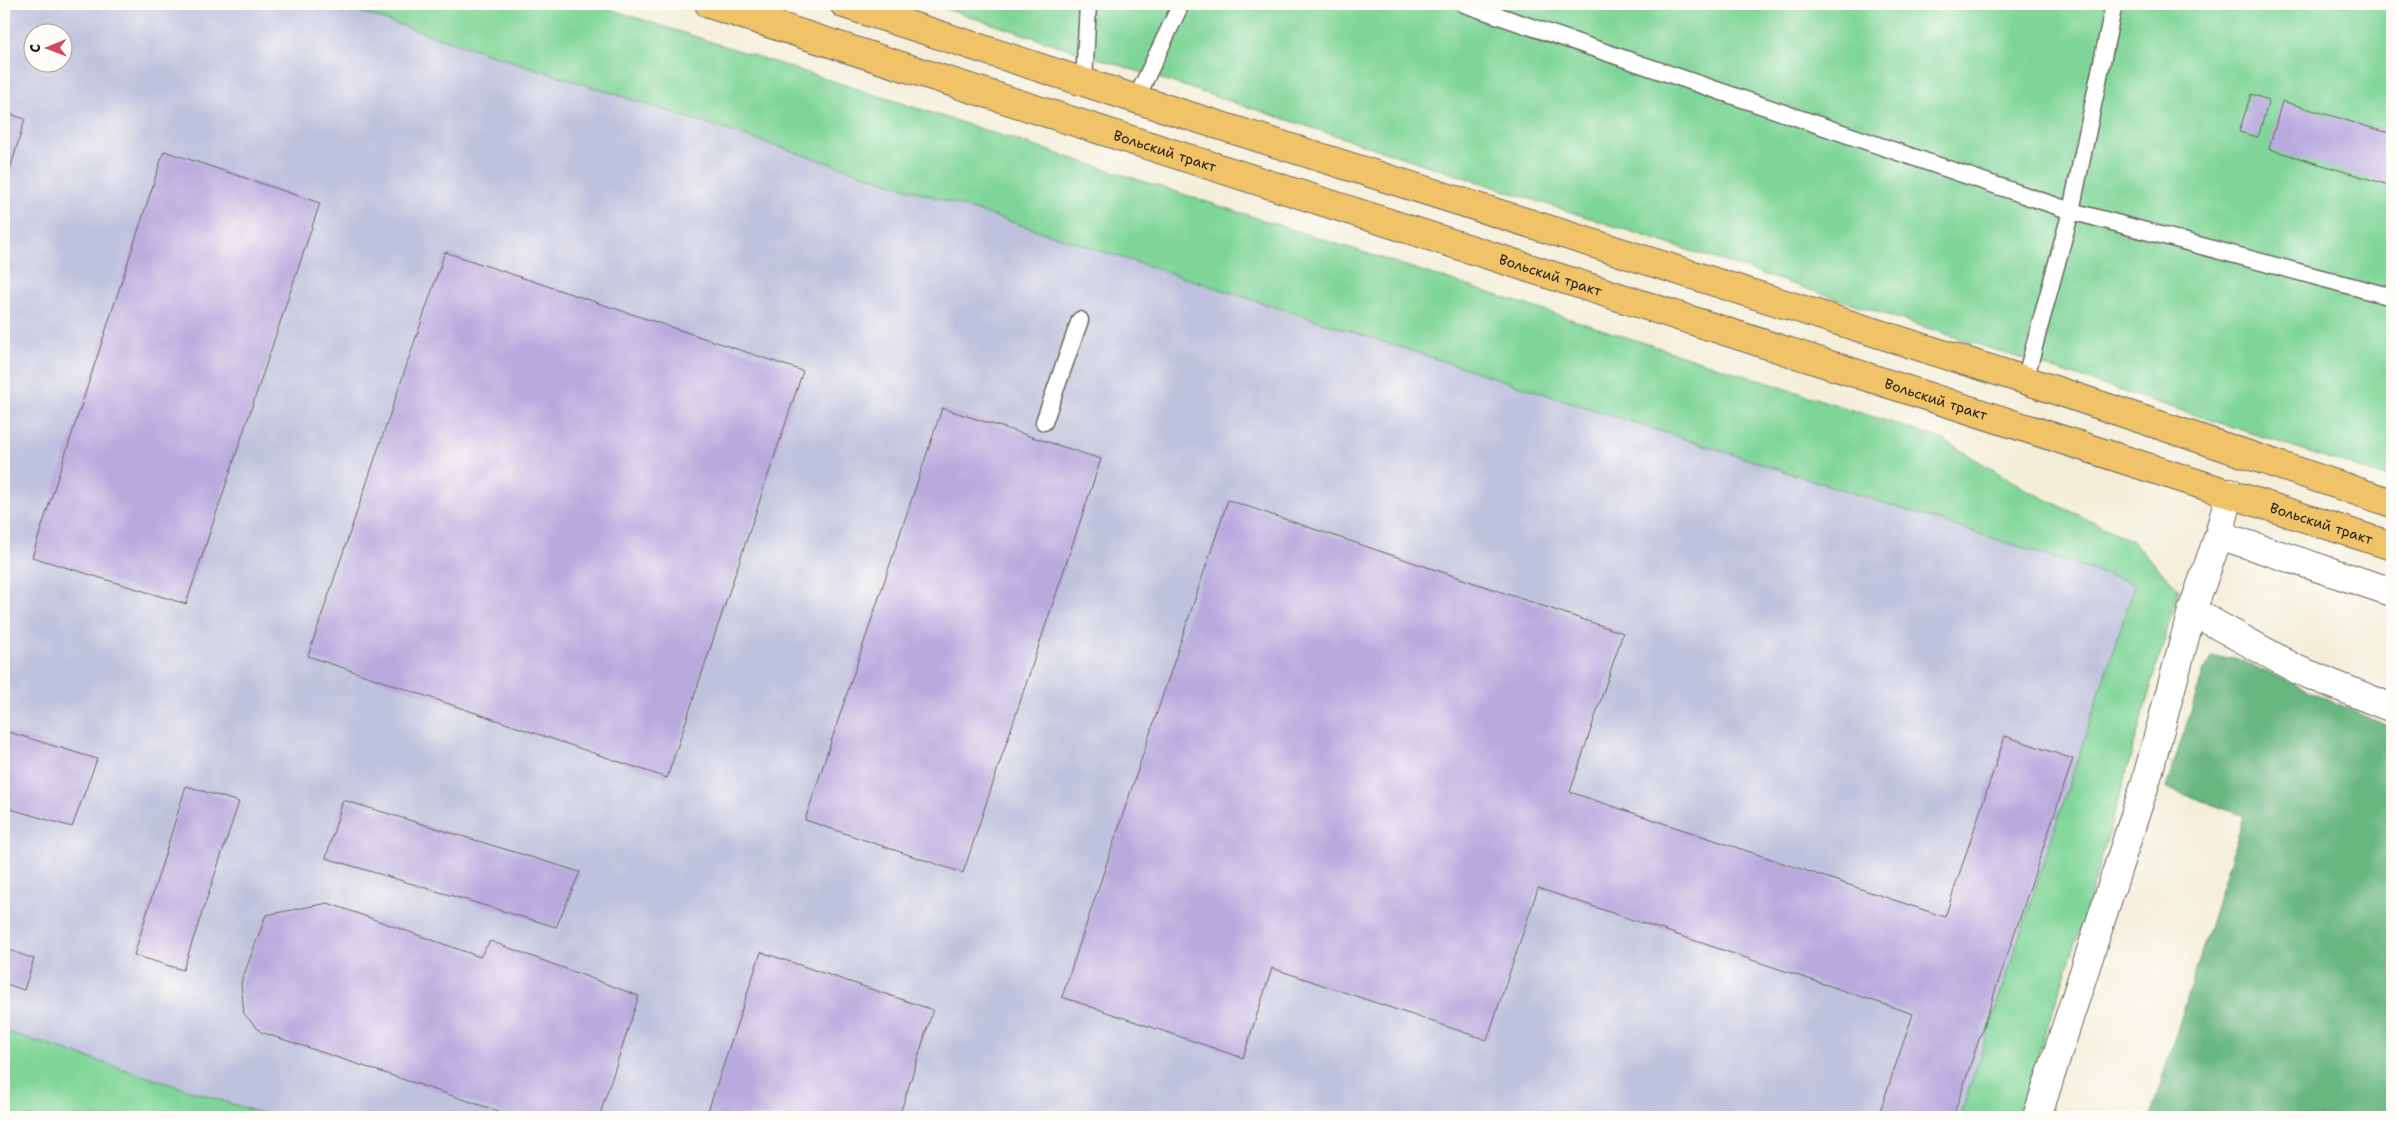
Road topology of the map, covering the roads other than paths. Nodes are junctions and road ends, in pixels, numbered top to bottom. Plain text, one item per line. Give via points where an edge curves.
1 (708, 4) edge
2 (844, 4) edge
3 (1088, 4) edge
4 (1180, 4) edge
5 (1464, 4) edge
6 (2114, 4) edge
7 (1084, 82) junction
8 (1136, 99) junction
9 (2071, 211) junction
10 (2392, 297) edge
11 (1080, 320) dead end
12 (2025, 380) junction
13 (1044, 422) dead end
14 (2230, 492) junction
15 (2392, 502) edge
16 (2219, 535) junction
17 (2392, 546) edge
18 (2392, 592) edge
19 (2192, 611) junction
20 (2392, 708) edge
21 (2037, 1117) edge

1 - 14 main road, Вольский тракт
2 - 7 main road
3 - 7 lane
4 - 8 lane
5 - 9 lane
6 - 9 lane
7 - 8 main road
8 - 12 main road
9 - 10 lane
9 - 12 lane
11 - 13 lane
12 - 15 main road
14 - 16 street
14 - 17 main road, Вольский тракт
16 - 18 street
16 - 19 street
19 - 20 street via 2298,670
19 - 21 street via 2146,781

